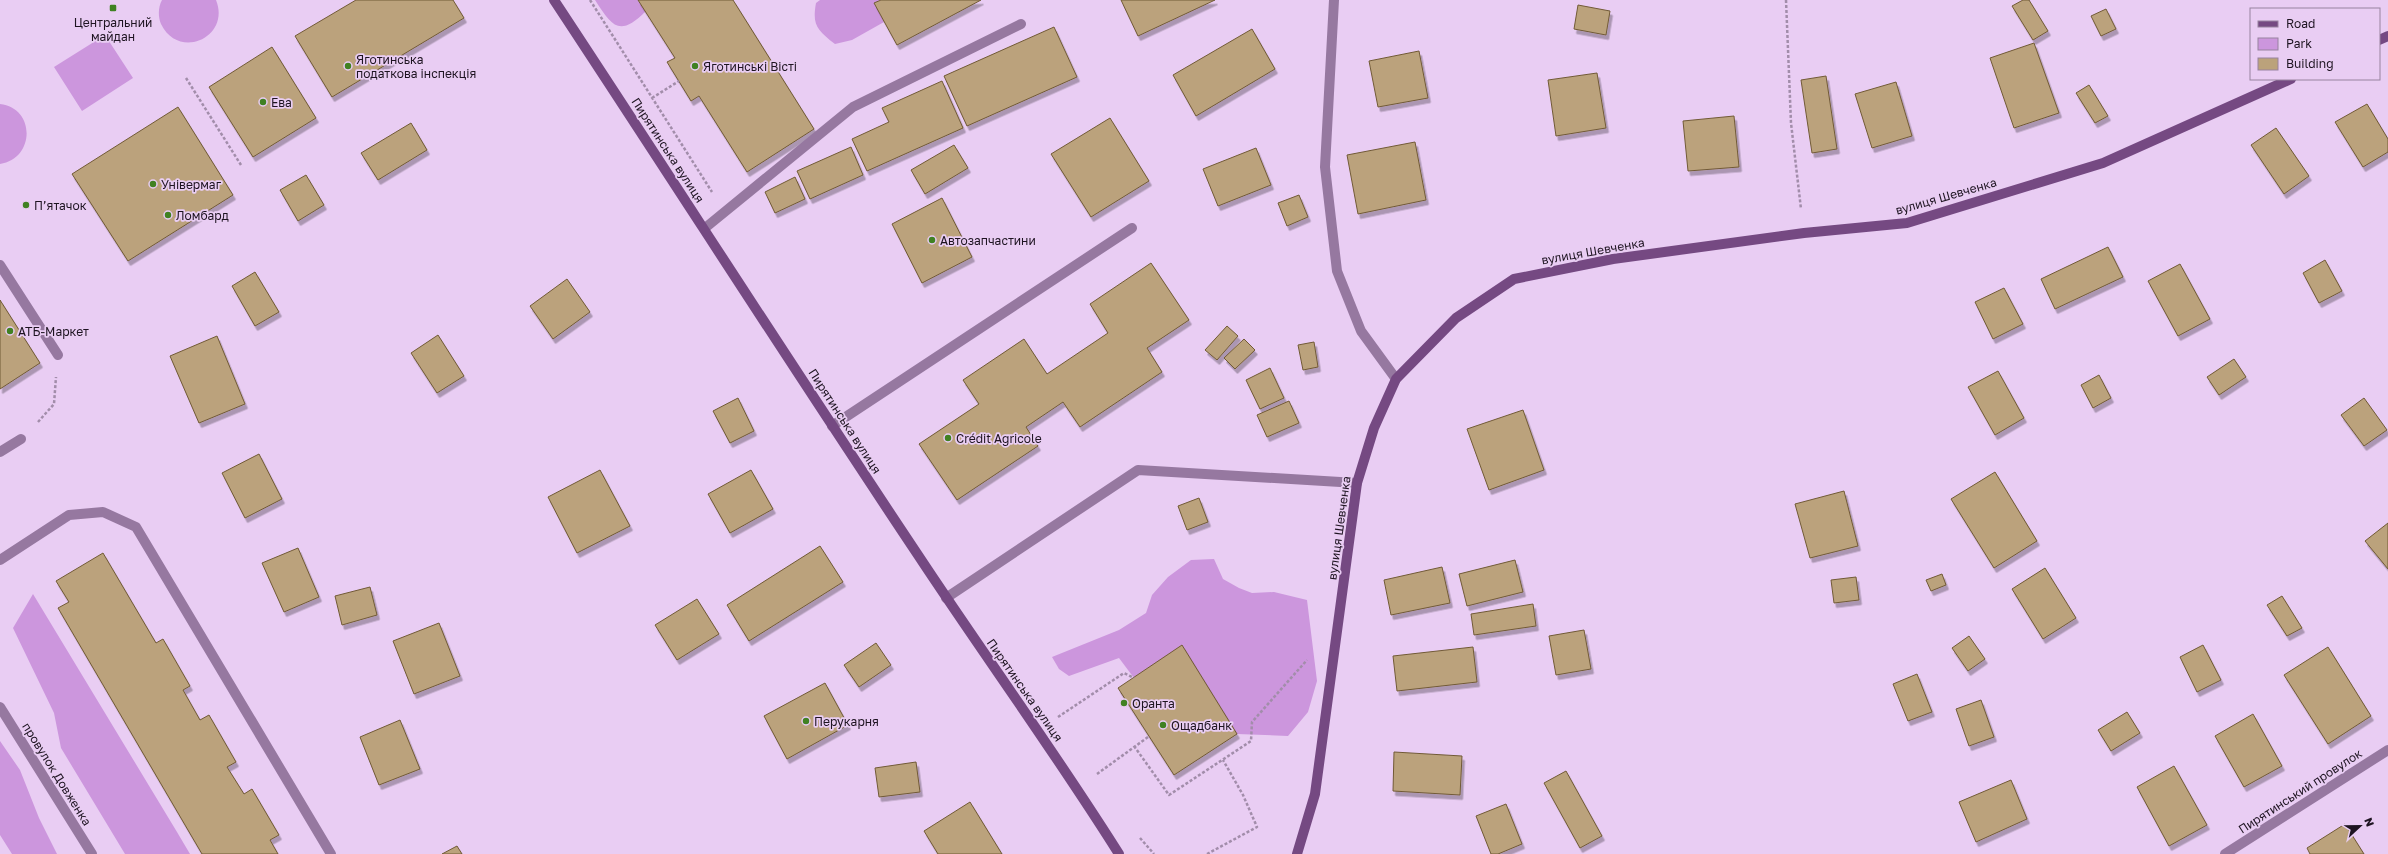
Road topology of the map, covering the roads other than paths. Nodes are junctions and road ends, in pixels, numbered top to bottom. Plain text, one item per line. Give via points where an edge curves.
1 (554, 0) edge
2 (1334, 0) edge
3 (1021, 24) dead end
4 (2289, 80) edge
5 (705, 228) junction
6 (1132, 228) dead end
7 (0, 265) edge
8 (58, 355) road end
9 (1396, 379) junction
10 (832, 426) junction
11 (21, 439) road end
12 (0, 452) edge
13 (1357, 483) junction
14 (0, 560) edge
15 (946, 598) junction
16 (0, 707) edge
17 (2388, 750) edge
18 (92, 854) edge
19 (331, 854) edge
20 (1119, 854) edge
21 (1297, 854) edge
22 (2225, 854) edge

1 - 5 street, Пирятинська вулиця
2 - 9 street via 1325,167 1338,271 1361,331
3 - 5 street via 853,107
4 - 9 street, вулиця Шевченка via 2103,163 1907,223 1804,233 1613,259 1514,279 1456,318
5 - 10 street, Пирятинська вулиця
6 - 10 street
7 - 8 street
9 - 13 street, вулиця Шевченка via 1374,428
10 - 15 street, Пирятинська вулиця
11 - 12 street
13 - 15 street via 1138,470
13 - 21 street, вулиця Шевченка via 1315,794
14 - 19 street via 70,514 103,512 136,527
15 - 20 street, Пирятинська вулиця via 1076,786
16 - 18 street, провулок Довженка
17 - 22 street, Пирятинський провулок

